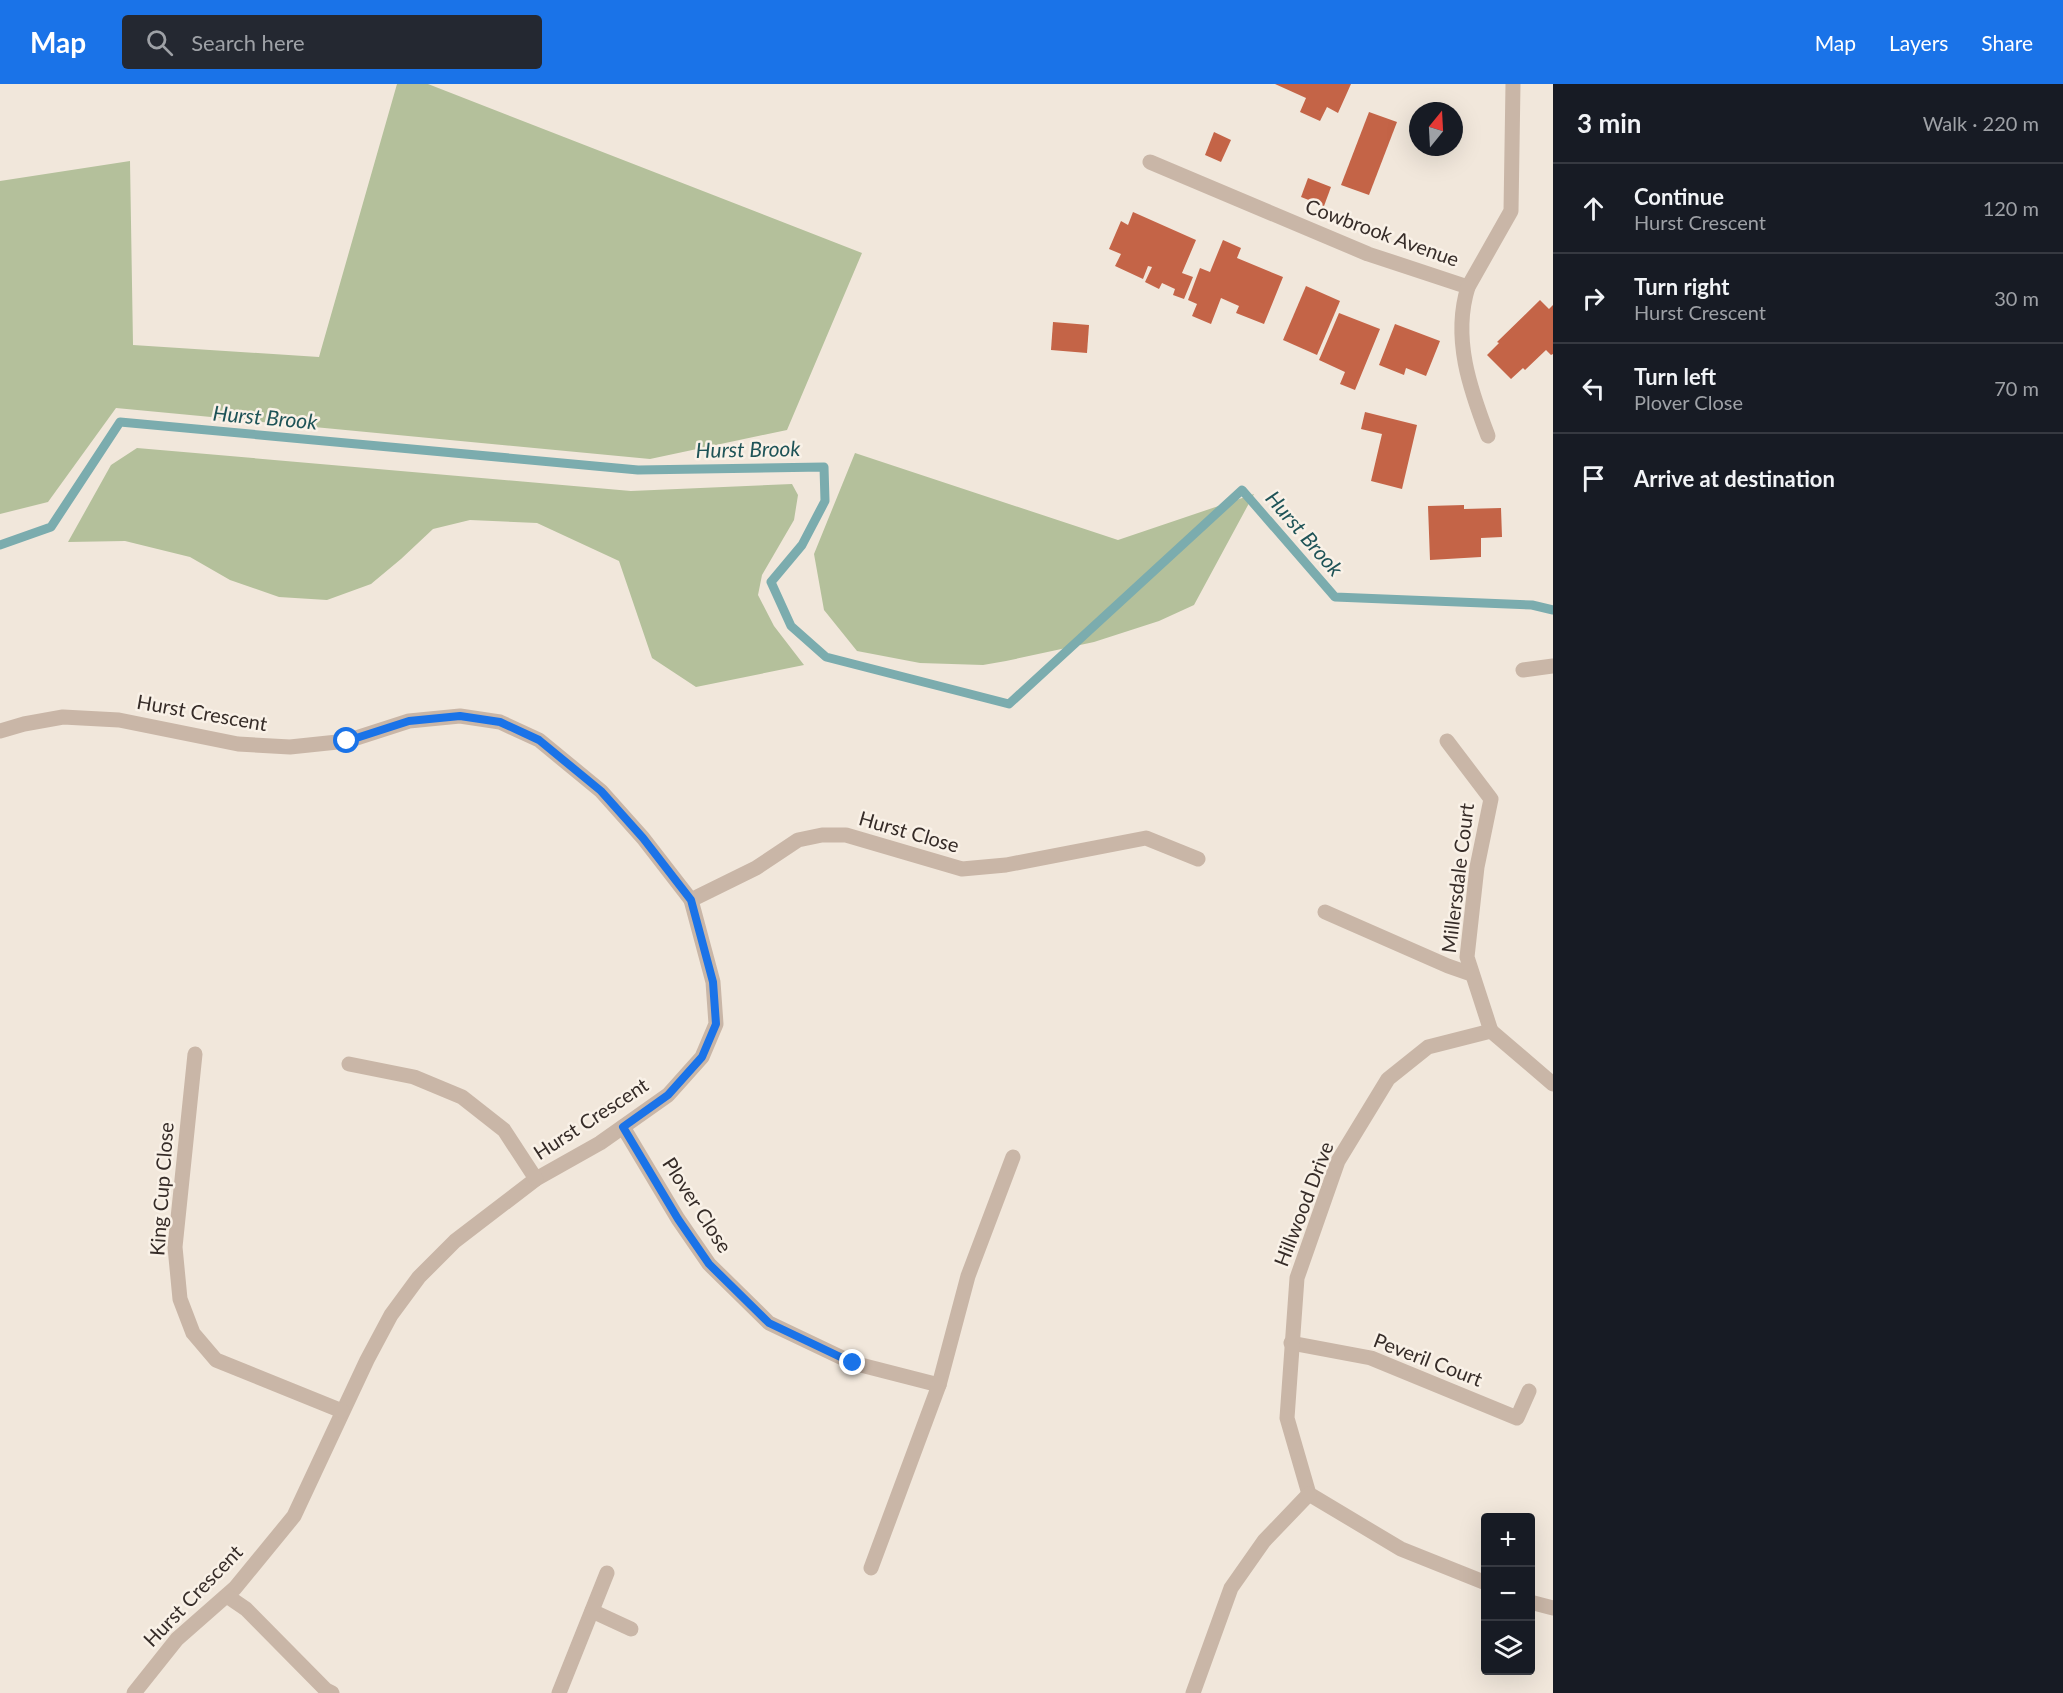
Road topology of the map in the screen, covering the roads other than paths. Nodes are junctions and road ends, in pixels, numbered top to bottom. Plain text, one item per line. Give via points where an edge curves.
1 (1513, 84) edge
2 (1150, 162) dead end
3 (1468, 287) junction
4 (1488, 436) dead end
5 (1553, 666) edge
6 (1523, 670) dead end
7 (0, 731) edge
8 (1447, 741) dead end
9 (1198, 859) dead end
10 (691, 900) junction
11 (1324, 912) dead end
12 (1471, 974) junction
13 (1491, 1031) junction
14 (195, 1054) dead end
15 (349, 1064) dead end
16 (1553, 1084) edge
17 (623, 1127) junction
18 (1013, 1157) dead end
19 (536, 1179) junction
20 (1291, 1343) junction
21 (939, 1385) junction
22 (1529, 1390) dead end
23 (342, 1411) junction
24 (1309, 1494) junction
25 (871, 1568) dead end
26 (607, 1573) dead end
27 (1481, 1581) edge
28 (227, 1596) junction
29 (1535, 1603) edge
30 (1553, 1608) edge
31 (592, 1611) junction
32 (631, 1629) dead end
33 (134, 1693) edge
34 (332, 1693) edge
35 (559, 1693) edge
36 (1193, 1693) edge

1 - 3 street, Cowbrook Avenue via 1511,211
2 - 3 street, Cowbrook Avenue via 1368,254
3 - 4 street via 1462,305 1466,368
5 - 6 street
7 - 10 street, Hurst Crescent via 63,717 119,720 238,744 290,747 347,741 409,721 460,716 500,722 539,740 601,791
8 - 12 street, Millersdale Court via 1491,799 1475,878 1467,957
9 - 10 street, Hurst Close via 1146,838 1006,865 962,869 846,835 822,835 798,840 756,868
10 - 17 street, Hurst Crescent via 713,982 716,1024 702,1057 668,1095
11 - 12 street
12 - 13 street, Millersdale Court
13 - 16 street
13 - 20 street, Hillwood Drive via 1428,1047 1388,1079 1338,1161 1297,1278
14 - 23 street, King Cup Close via 175,1247 180,1299 193,1334 216,1360
15 - 19 street via 414,1077 462,1097 504,1130
17 - 19 street, Hurst Crescent
17 - 21 street, Plover Close via 709,1264 769,1323 853,1363
18 - 21 street via 968,1276
19 - 23 street, Hurst Crescent via 454,1241 419,1277 391,1315
20 - 22 street, Peveril Court via 1371,1358 1517,1418
20 - 24 street, Hillwood Drive via 1287,1418
21 - 25 street
23 - 28 street, Hurst Crescent via 294,1516
24 - 27 street via 1401,1549
24 - 36 street via 1264,1541 1231,1588
26 - 31 street
28 - 33 street, Hurst Crescent via 177,1640
28 - 34 street via 246,1609
29 - 30 street
31 - 32 street
31 - 35 street

